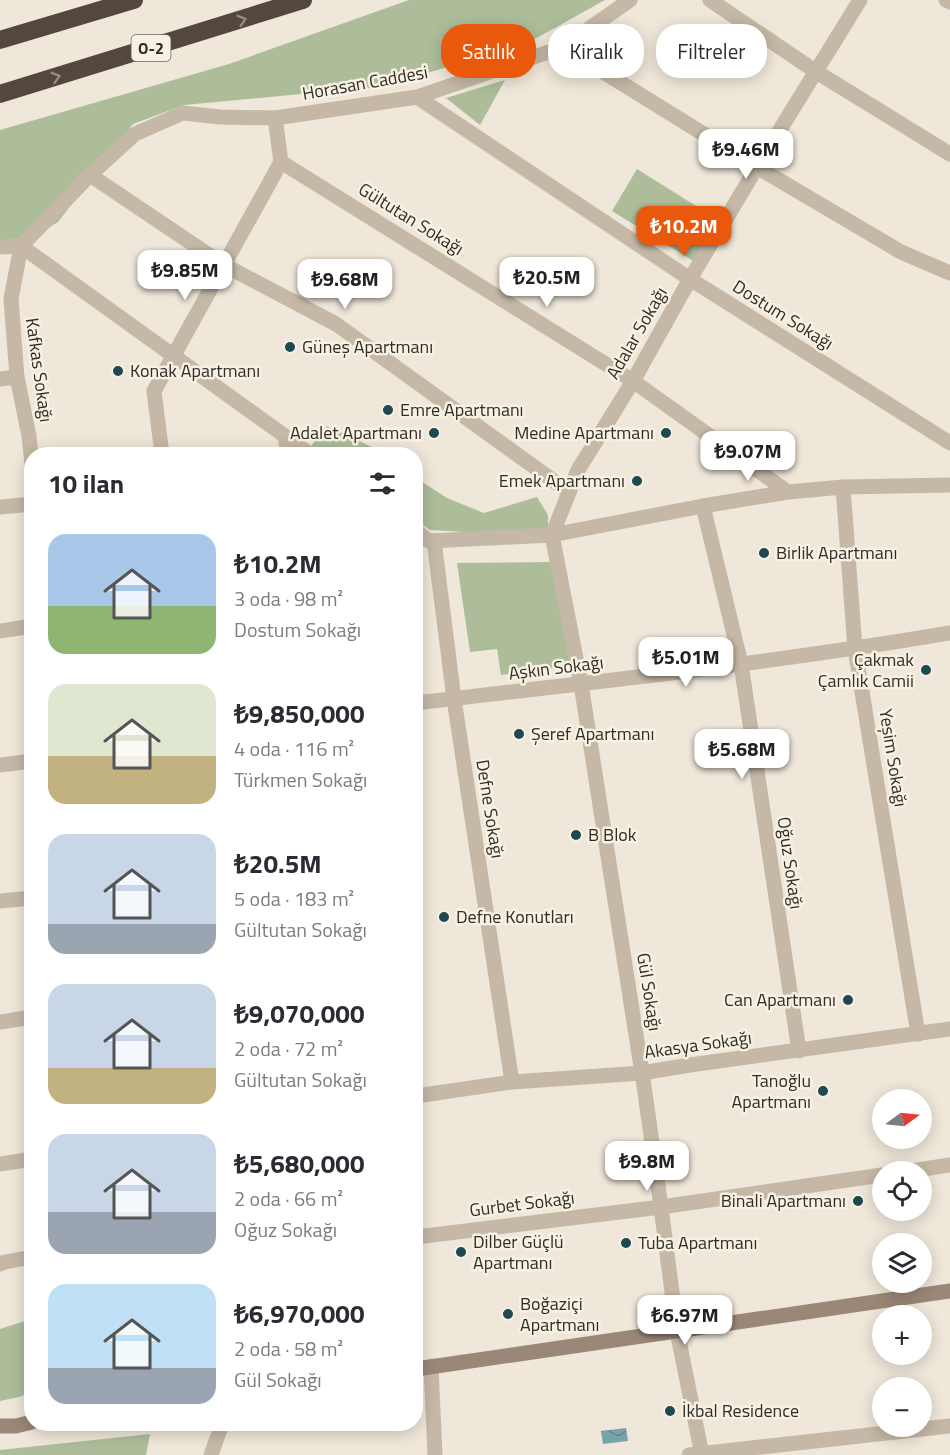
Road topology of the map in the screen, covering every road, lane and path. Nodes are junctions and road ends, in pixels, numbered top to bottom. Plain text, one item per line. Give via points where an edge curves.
1 (134, 0) edge
2 (303, 0) edge
3 (630, 0) edge
4 (710, 0) edge
5 (860, 0) edge
6 (596, 24) edge
7 (0, 40) edge
8 (548, 52) edge
9 (815, 71) junction
10 (613, 78) edge
11 (0, 94) edge
12 (417, 97) junction
13 (275, 118) junction
14 (950, 154) edge
15 (281, 162) junction
16 (757, 167) junction
17 (90, 175) junction
18 (21, 246) junction
19 (0, 247) edge
20 (224, 265) junction
21 (950, 273) edge
22 (690, 279) junction
23 (174, 356) junction
24 (17, 376) junction
25 (0, 379) edge
26 (633, 381) junction
27 (285, 437) junction
28 (950, 442) edge
29 (30, 447) edge
30 (161, 447) edge
31 (287, 447) edge
32 (300, 447) edge
33 (950, 485) edge
34 (843, 487) junction
35 (569, 492) junction
36 (788, 492) junction
37 (24, 505) edge
38 (703, 506) junction
39 (0, 507) edge
40 (423, 536) edge
41 (552, 536) junction
42 (434, 541) junction
43 (24, 627) edge
44 (0, 631) edge
45 (950, 633) edge
46 (855, 649) junction
47 (741, 664) junction
48 (581, 684) junction
49 (454, 699) junction
50 (423, 702) edge
51 (24, 762) edge
52 (0, 765) edge
53 (24, 899) edge
54 (0, 901) edge
55 (24, 1018) edge
56 (0, 1022) edge
57 (950, 1029) edge
58 (918, 1034) junction
59 (799, 1051) junction
60 (642, 1074) junction
61 (512, 1082) junction
62 (423, 1095) edge
63 (24, 1160) edge
64 (0, 1164) edge
65 (950, 1165) edge
66 (932, 1168) edge
67 (872, 1176) edge
68 (661, 1207) junction
69 (423, 1236) edge
70 (24, 1258) edge
71 (0, 1264) edge
72 (950, 1291) edge
73 (677, 1331) junction
74 (423, 1368) edge
75 (24, 1424) edge
76 (0, 1426) edge
77 (950, 1426) edge
78 (220, 1431) edge
79 (697, 1454) edge
80 (211, 1455) edge
81 (435, 1455) edge

1 - 7 highway
11 -> 2 highway, O-2
3 - 6 street, Horasan Caddesi
4 - 9 street
5 - 9 street, Adalar Sokağı
8 - 12 street, Horasan Caddesi
9 - 14 street
9 - 16 street, Adalar Sokağı
10 - 16 street
12 - 13 street, Horasan Caddesi
12 - 22 street, Dostum Sokağı
13 - 15 street
13 - 17 street, Horasan Caddesi via 183,113 135,134
15 - 20 street
15 - 26 street, Gültutan Sokağı
16 - 21 street via 901,252
16 - 22 street, Adalar Sokağı
17 - 18 street, Horasan Caddesi
17 - 20 street
18 - 19 street
18 - 23 street
18 - 24 street, Kafkas Sokağı via 10,298
20 - 23 street
20 - 35 street via 336,324
22 - 26 street, Adalar Sokağı
22 - 28 street, Dostum Sokağı
23 - 27 street
23 - 30 street via 154,391
24 - 25 street
24 - 29 street, Kafkas Sokağı
26 - 35 street, Adalar Sokağı via 578,470
26 - 36 street, Gültutan Sokağı
27 - 31 street
27 - 32 street
33 - 34 street
34 - 36 street
34 - 46 street, Yeşim Sokağı
35 - 41 street, Adalar Sokağı
36 - 38 street
37 - 39 street
38 - 41 street
38 - 47 street, Oğuz Sokağı
40 - 42 street
41 - 42 street
41 - 48 street, Gül Sokağı
42 - 49 street, Defne Sokağı
43 - 44 street
45 - 46 street, Aşkın Sokağı
46 - 47 street, Aşkın Sokağı
46 - 58 street, Yeşim Sokağı
47 - 48 street, Aşkın Sokağı
47 - 59 street, Oğuz Sokağı
48 - 49 street, Aşkın Sokağı
48 - 60 street, Gül Sokağı
49 - 50 street, Aşkın Sokağı
49 - 61 street, Defne Sokağı
51 - 52 street
53 - 54 street
55 - 56 street
57 - 58 street, Akasya Sokağı
58 - 59 street, Akasya Sokağı
59 - 60 street, Akasya Sokağı
60 - 61 street, Akasya Sokağı
60 - 68 street, Gül Sokağı
61 - 62 street, Akasya Sokağı
63 - 64 street
65 - 66 street
67 - 68 street, Gurbet Sokağı
68 - 69 street, Gurbet Sokağı
68 - 73 street, Gül Sokağı
70 - 71 street
72 - 73 main road
73 - 74 main road
73 - 79 street, Gül Sokağı
74 - 81 street
75 - 76 main road
77 - 79 street
78 - 80 street

